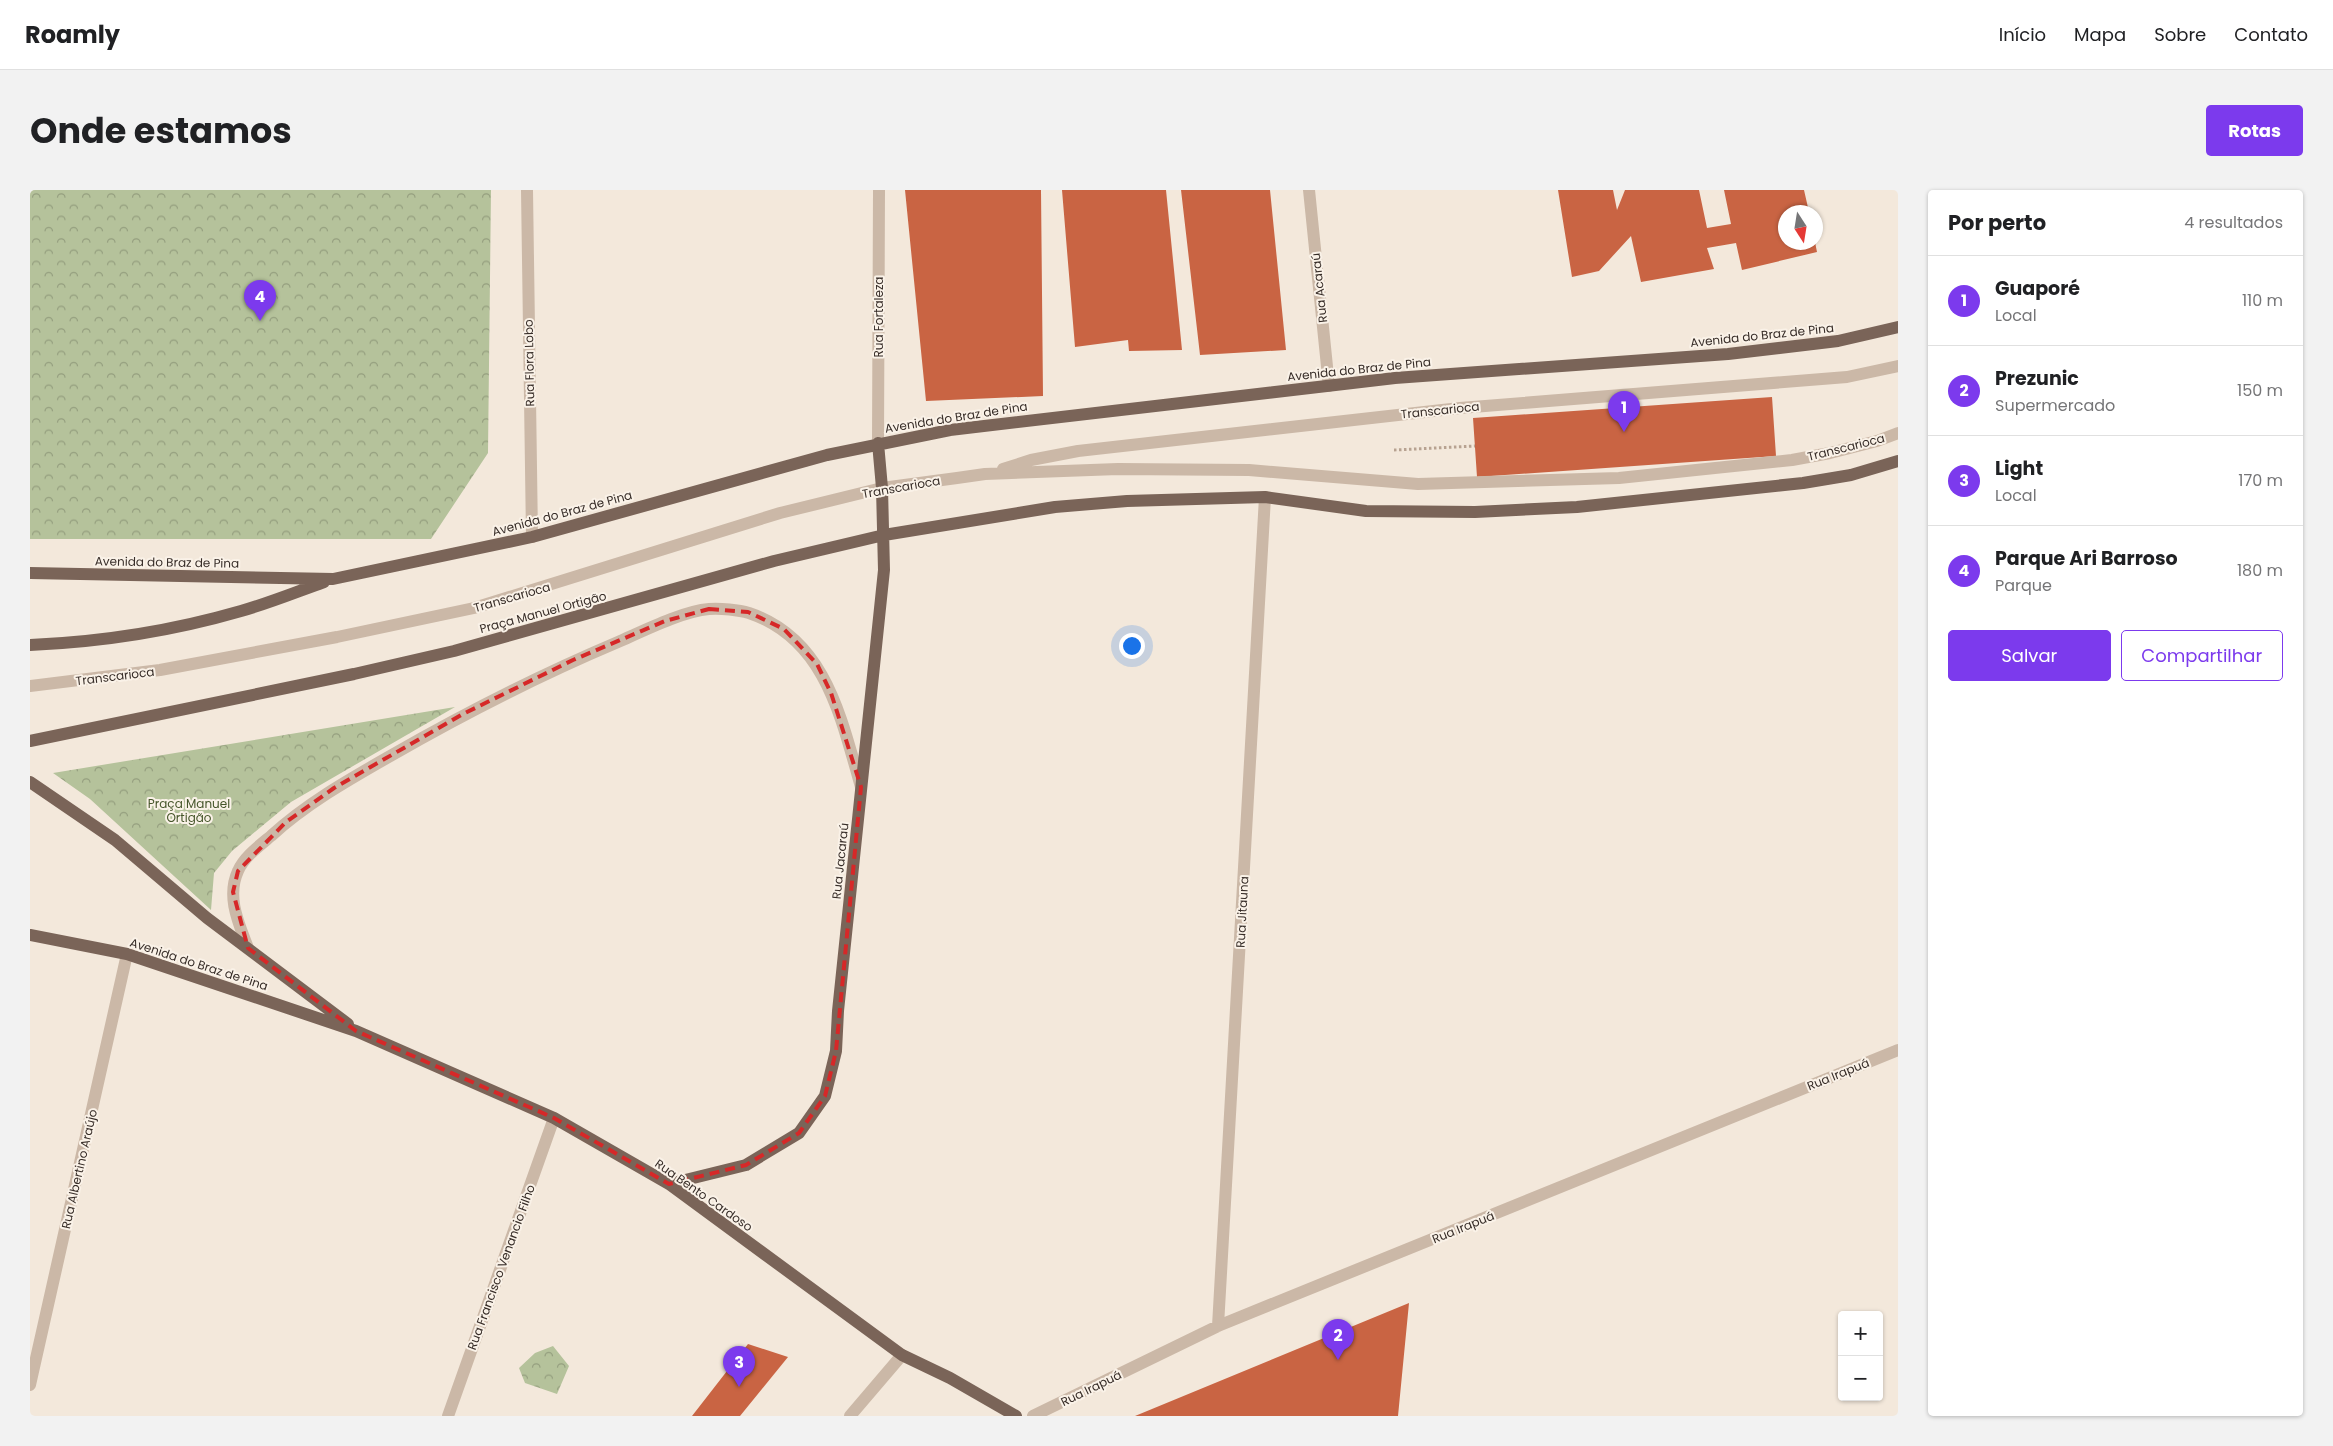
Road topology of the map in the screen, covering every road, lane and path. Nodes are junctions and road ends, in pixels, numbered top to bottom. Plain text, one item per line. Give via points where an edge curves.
1 (526, 190) edge
2 (879, 190) edge
3 (1309, 190) edge
4 (1898, 326) edge
5 (1898, 366) edge
6 (1329, 386) junction
7 (1898, 433) edge
8 (878, 443) junction
9 (1475, 446) dead end
10 (1394, 450) dead end
11 (1898, 461) edge
12 (985, 474) junction
13 (882, 488) junction
14 (1265, 497) junction
15 (884, 534) junction
16 (532, 537) junction
17 (30, 573) edge
18 (333, 579) junction
19 (30, 646) edge
20 (30, 686) edge
21 (30, 741) edge
22 (30, 782) edge
23 (861, 787) junction
24 (30, 934) edge
25 (248, 948) junction
26 (127, 954) junction
27 (356, 1031) junction
28 (1898, 1050) edge
29 (554, 1118) junction
30 (669, 1184) junction
31 (1218, 1326) junction
32 (902, 1355) junction
33 (30, 1385) edge
34 (448, 1416) edge
35 (850, 1416) edge
36 (1016, 1416) edge
37 (1033, 1416) edge

1 - 16 street, Rua Flora Lobo
2 - 8 street, Rua Fortaleza
3 - 6 street, Rua Acaraú
4 - 6 main road, Avenida do Braz de Pina via 1838,341 1728,354 1424,375
5 - 12 street, Transcarioca via 1847,376 1460,408 1078,451 1031,460
6 - 8 main road, Avenida do Braz de Pina via 1064,415
7 - 12 street, Transcarioca via 1830,453 1792,460 1619,478 1418,484 1249,470 1118,469
8 - 13 main road, Rua Jacaraú
8 - 16 main road, Avenida do Braz de Pina
9 - 10 path
11 - 14 main road via 1851,475 1803,484 1577,507 1475,512 1366,512
12 - 13 street, Transcarioca
13 - 15 main road, Rua Jacaraú
13 - 20 street, Transcarioca via 780,513 474,608 160,670
14 - 15 main road via 1127,501 1055,507
14 - 31 street, Rua Jitauna
15 - 21 main road, Praça Manuel Ortigão via 774,561 454,651
15 - 23 main road, Rua Jacaraú via 884,570
16 - 18 main road, Avenida do Braz de Pina
17 - 18 main road, Avenida do Braz de Pina
18 - 19 main road via 242,611 166,630
22 - 25 main road via 115,840 207,918
23 - 25 street via 832,694 817,664 784,629 748,612 709,609 656,625 573,660 463,714 334,788 286,822 255,849 238,871 232,892
23 - 30 main road, Rua Jacaraú via 836,1051 825,1096 799,1133 746,1165
24 - 26 main road, Avenida do Braz de Pina
25 - 27 main road
26 - 27 main road, Avenida do Braz de Pina
26 - 33 street, Rua Albertino Araújo
27 - 29 main road, Rua Bento Cardoso
28 - 31 street, Rua Irapuá
29 - 30 main road, Rua Bento Cardoso
29 - 34 street, Rua Francisco Venancio Filho
30 - 32 main road, Rua Bento Cardoso
31 - 37 street, Rua Irapuá
32 - 35 street
32 - 36 main road, Rua Bento Cardoso

